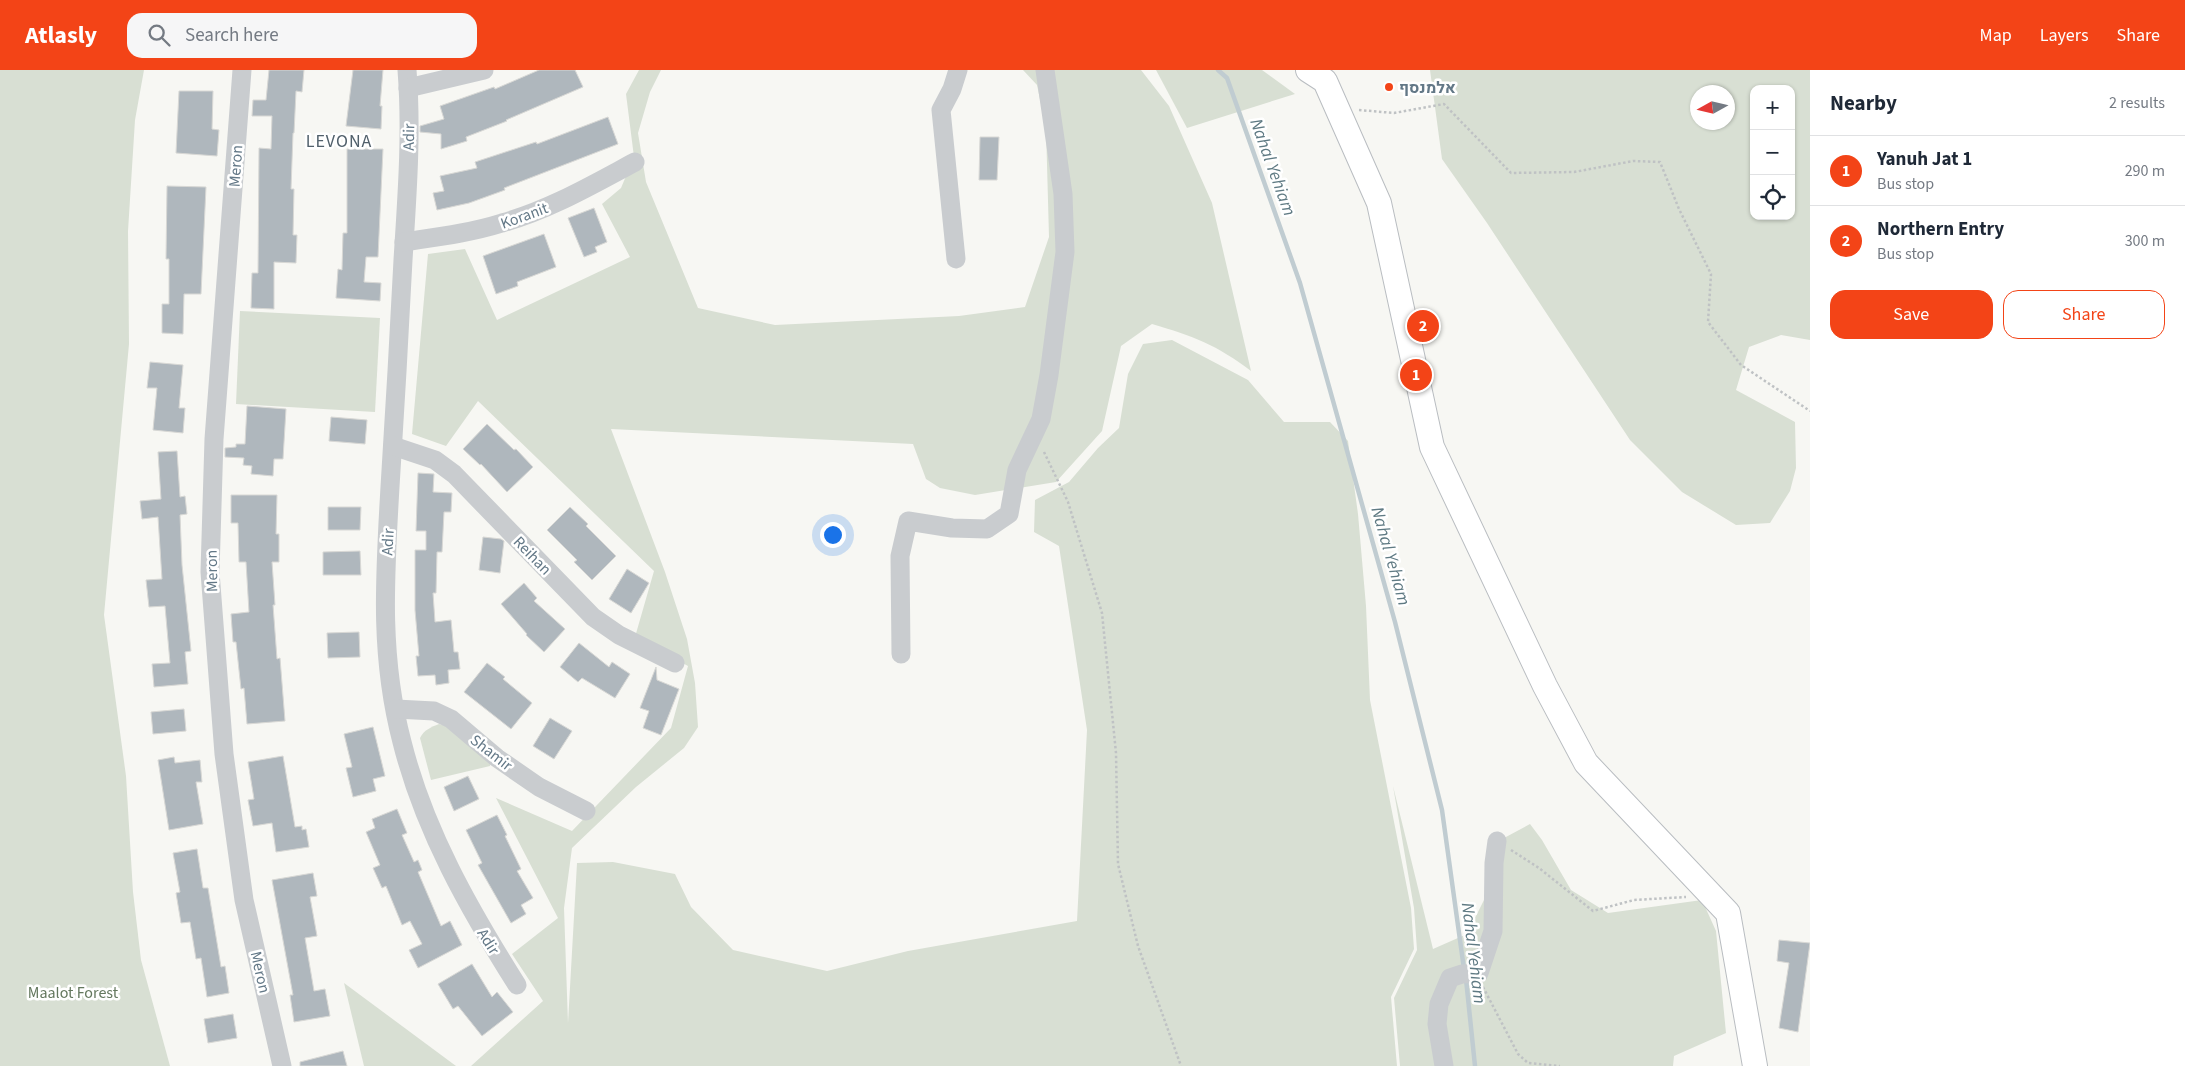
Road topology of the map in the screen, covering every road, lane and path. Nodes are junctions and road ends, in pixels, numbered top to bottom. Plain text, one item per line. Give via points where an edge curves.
1 (242, 70) edge
2 (484, 70) edge
3 (958, 70) edge
4 (1045, 70) edge
5 (1308, 70) edge
6 (408, 79) edge
7 (1337, 109) junction
8 (635, 162) dead end
9 (404, 242) junction
10 (956, 259) dead end
11 (1810, 411) edge
12 (1034, 433) junction
13 (393, 446) junction
14 (901, 654) dead end
15 (675, 663) dead end
16 (396, 709) junction
17 (586, 811) dead end
18 (1497, 842) joint
19 (1707, 891) junction
20 (1479, 973) junction
21 (517, 985) dead end
22 (282, 1066) edge
23 (1181, 1066) edge
24 (1444, 1066) edge
25 (1560, 1066) edge
26 (1755, 1066) edge

1 - 22 street, Meron via 214,439 210,572 224,754 244,900
2 - 6 street
3 - 10 street via 941,110
4 - 12 street via 1063,194 1066,252 1050,375
5 - 7 main road via 1325,81
6 - 9 street, Adir
7 - 11 path via 1394,113 1444,104 1511,172 1574,172 1633,161 1660,162 1711,274 1708,322 1741,366
7 - 19 main road via 1379,203 1432,447 1545,686 1586,763
8 - 9 street, Koranit via 560,201 504,223
9 - 13 street, Adir
12 - 14 street via 1017,470 1009,514 987,529 952,528 908,520 900,556
12 - 23 path via 1068,502 1102,613 1116,753 1118,864 1138,946
13 - 15 street, Reihan via 435,460 454,474 593,617 619,635
13 - 16 street, Adir via 384,595 388,666
16 - 17 street, Shamir via 434,711 451,719 497,758 539,787
16 - 21 street, Adir via 401,741 420,803 480,928
18 - 19 path via 1540,868 1593,911 1634,900 1684,898
18 - 20 street via 1493,931
19 - 26 main road via 1728,913
20 - 24 street via 1450,978 1439,1004 1438,1024
20 - 25 path via 1484,994 1518,1054 1528,1063

